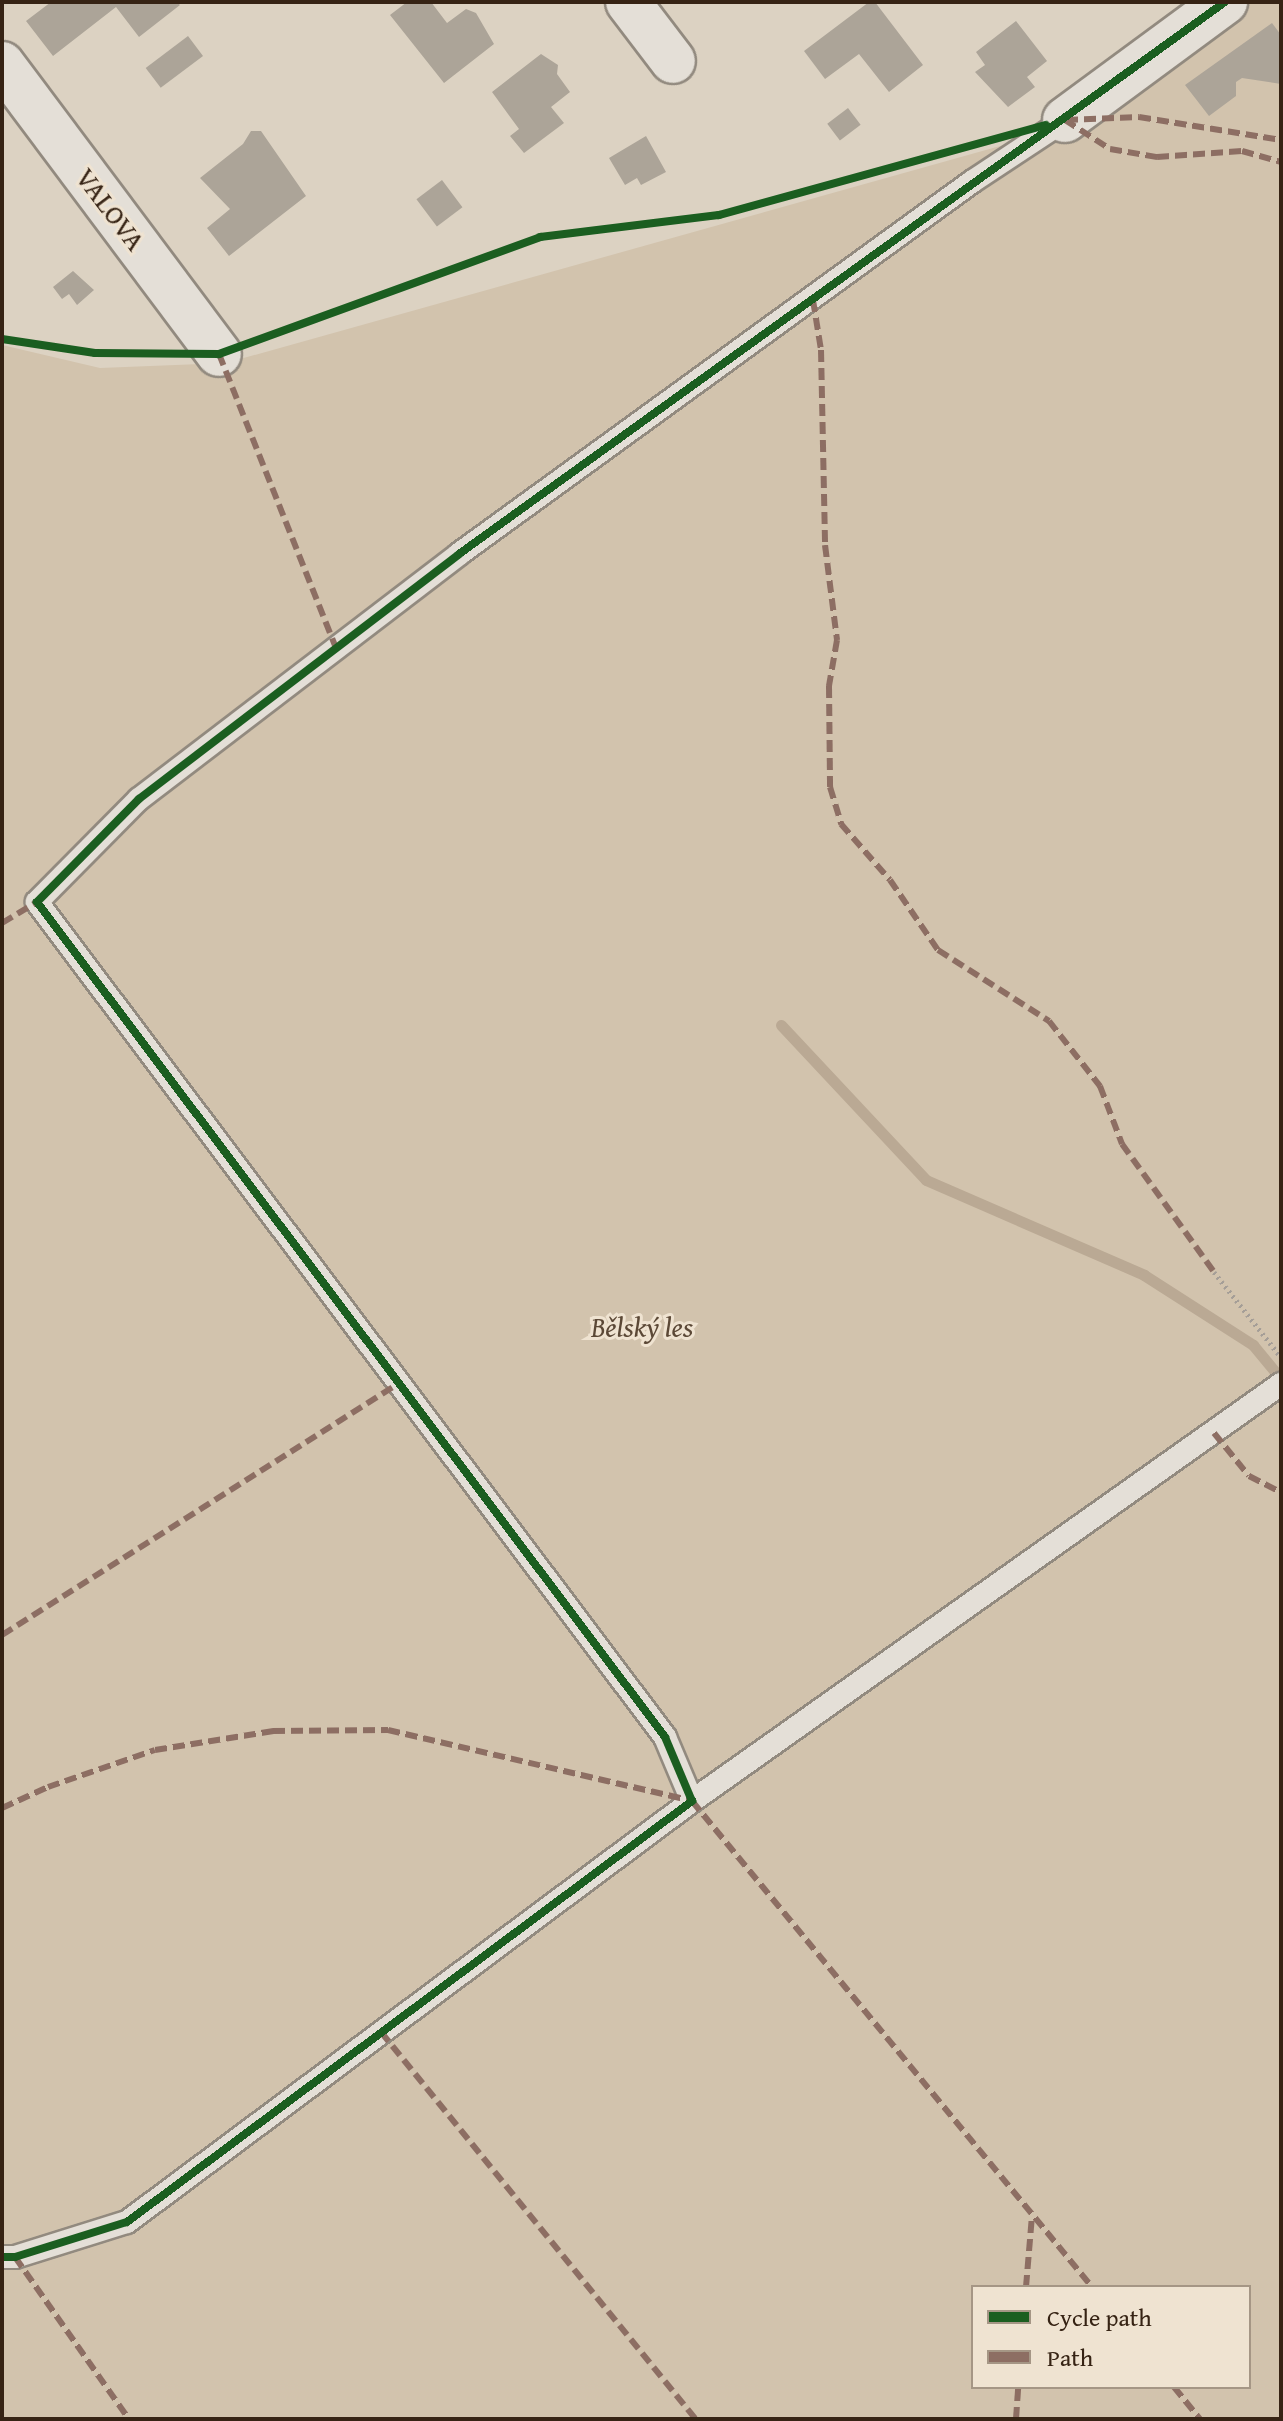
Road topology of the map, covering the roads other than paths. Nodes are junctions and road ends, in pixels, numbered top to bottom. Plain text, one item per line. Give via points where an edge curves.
1 (628, 2) edge
2 (1225, 2) edge
3 (673, 61) dead end
4 (2, 64) edge
5 (1065, 120) joint
6 (219, 354) dead end
7 (1272, 1390) edge
8 (692, 1801) junction
9 (2, 2257) edge

1 - 3 street
2 - 5 street
4 - 6 street, VALOVA
5 - 8 lane via 446,563 139,799 37,902 665,1737
7 - 8 lane
8 - 9 lane via 127,2222

